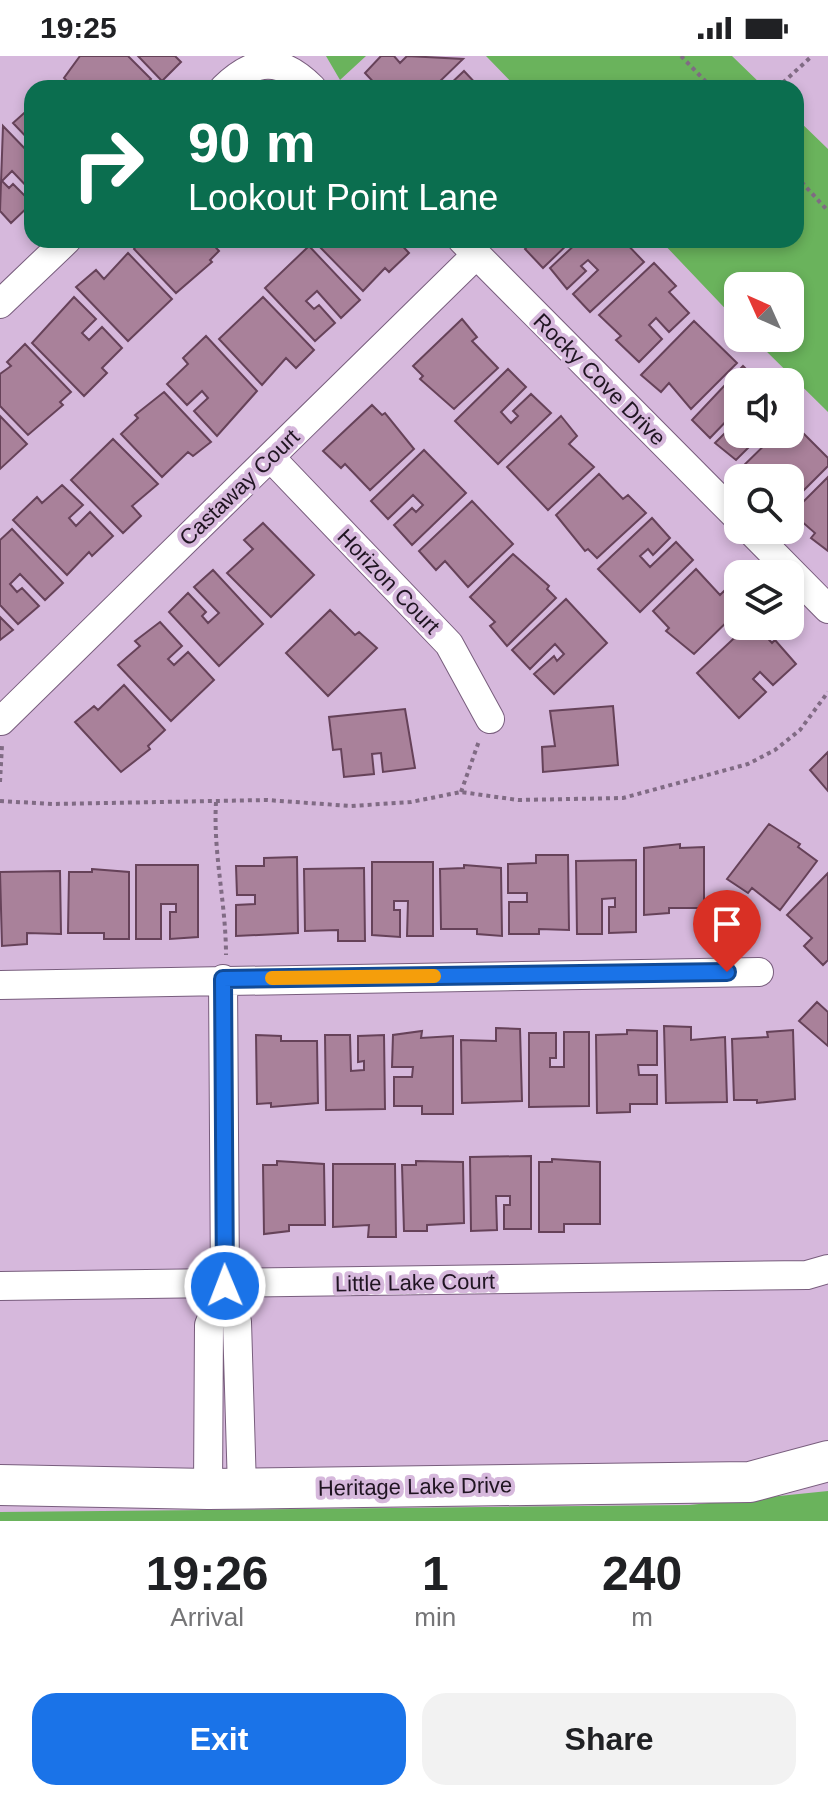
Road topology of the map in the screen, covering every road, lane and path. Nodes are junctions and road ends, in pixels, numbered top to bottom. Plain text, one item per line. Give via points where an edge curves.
1 (681, 56) edge
2 (812, 56) edge
3 (232, 80) edge
4 (304, 80) edge
5 (704, 80) edge
6 (786, 80) edge
7 (804, 185) edge
8 (828, 211) edge
9 (57, 248) edge
10 (468, 248) edge
11 (470, 248) edge
12 (6, 287) edge
13 (270, 457) junction
14 (724, 504) edge
15 (764, 544) edge
16 (828, 609) edge
17 (828, 692) edge
18 (490, 719) joint
19 (1, 721) edge
20 (0, 782) edge
21 (461, 792) junction
22 (0, 801) edge
23 (216, 802) junction
24 (759, 972) dead end
25 (223, 979) junction
26 (0, 985) edge
27 (828, 1269) edge
28 (0, 1286) edge
29 (225, 1286) junction
30 (828, 1461) edge
31 (0, 1485) edge
32 (225, 1488) junction

1 - 5 path
2 - 6 path
3 - 4 street via 244,68 272,64
7 - 8 path
9 - 12 street
10 - 13 street, Castaway Court
11 - 14 street, Rocky Cove Drive
13 - 18 street, Horizon Court via 449,644
13 - 19 street, Castaway Court
15 - 16 street
17 - 21 path via 800,730 748,764 623,798 518,800
18 - 21 path
19 - 20 path
21 - 23 path via 351,806
22 - 23 path
23 - 25 path via 214,839 226,906
24 - 25 street
25 - 26 street
25 - 29 street
27 - 29 street, Little Lake Court via 807,1275
28 - 29 street, Little Lake Court
29 - 32 street via 209,1325
30 - 32 street, Heritage Lake Drive via 750,1482
31 - 32 street, Heritage Lake Drive

